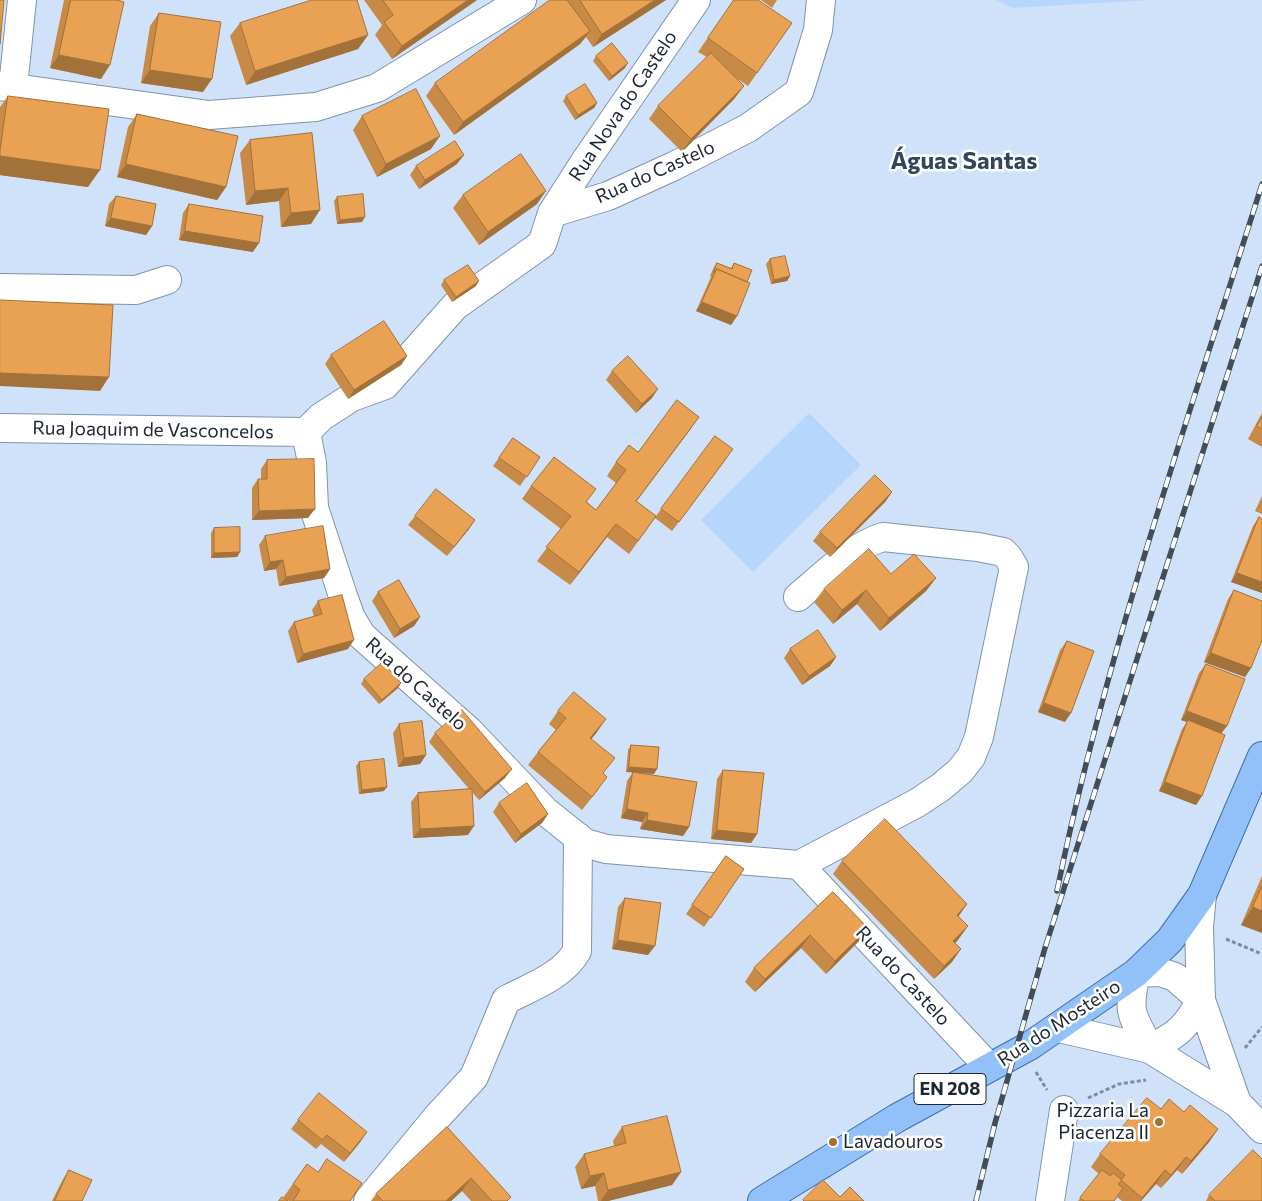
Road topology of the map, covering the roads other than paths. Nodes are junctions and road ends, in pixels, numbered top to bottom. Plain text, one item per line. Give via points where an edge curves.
1 (22, 0) edge
2 (522, 0) edge
3 (696, 0) edge
4 (821, 0) edge
5 (6, 87) edge
6 (552, 212) junction
7 (167, 280) dead end
8 (0, 288) edge
9 (0, 428) edge
10 (306, 432) junction
11 (798, 597) dead end
12 (1262, 756) edge
13 (578, 837) junction
14 (799, 865) junction
15 (1202, 895) junction
16 (1136, 973) junction
17 (1201, 1000) junction
18 (1059, 1028) junction
19 (1150, 1049) junction
20 (990, 1067) junction
21 (1237, 1103) junction
22 (1064, 1110) road end
23 (1262, 1129) edge
24 (766, 1200) edge
25 (368, 1201) edge
26 (1050, 1201) edge

1 - 5 street
2 - 5 street via 377,88 316,107 209,115
3 - 6 street, Rua Nova do Castelo
4 - 6 street, Rua do Castelo via 818,30 799,92 748,128 674,166 608,196
6 - 10 street via 542,244 455,306 385,385 352,397
7 - 8 street via 136,290
9 - 10 street, Rua Joaquim de Vasconcelos
10 - 13 street, Rua do Castelo via 312,463 314,508 351,618 362,636 468,732 545,811
11 - 14 street via 859,548 883,537 1003,552 1014,567 979,737 971,757 960,771 917,803
12 - 15 main road, Rua do Mosteiro / EN 208
13 - 14 street, Rua do Castelo via 606,849
13 - 25 street via 578,951 570,964 506,1000 474,1077
14 - 20 street, Rua do Castelo
15 - 16 main road, Rua do Mosteiro / EN 208 via 1170,940
15 - 17 street
16 - 17 street via 1160,972 1174,977
16 - 18 main road, Rua do Mosteiro / EN 208
16 - 19 street via 1130,1001 1133,1018
17 - 19 street via 1189,1023
17 - 21 street
18 - 19 street
18 - 20 main road, Rua do Mosteiro / EN 208
19 - 21 street
20 - 24 main road, Rua do Mosteiro / EN 208 via 897,1118
21 - 23 street
22 - 26 street

